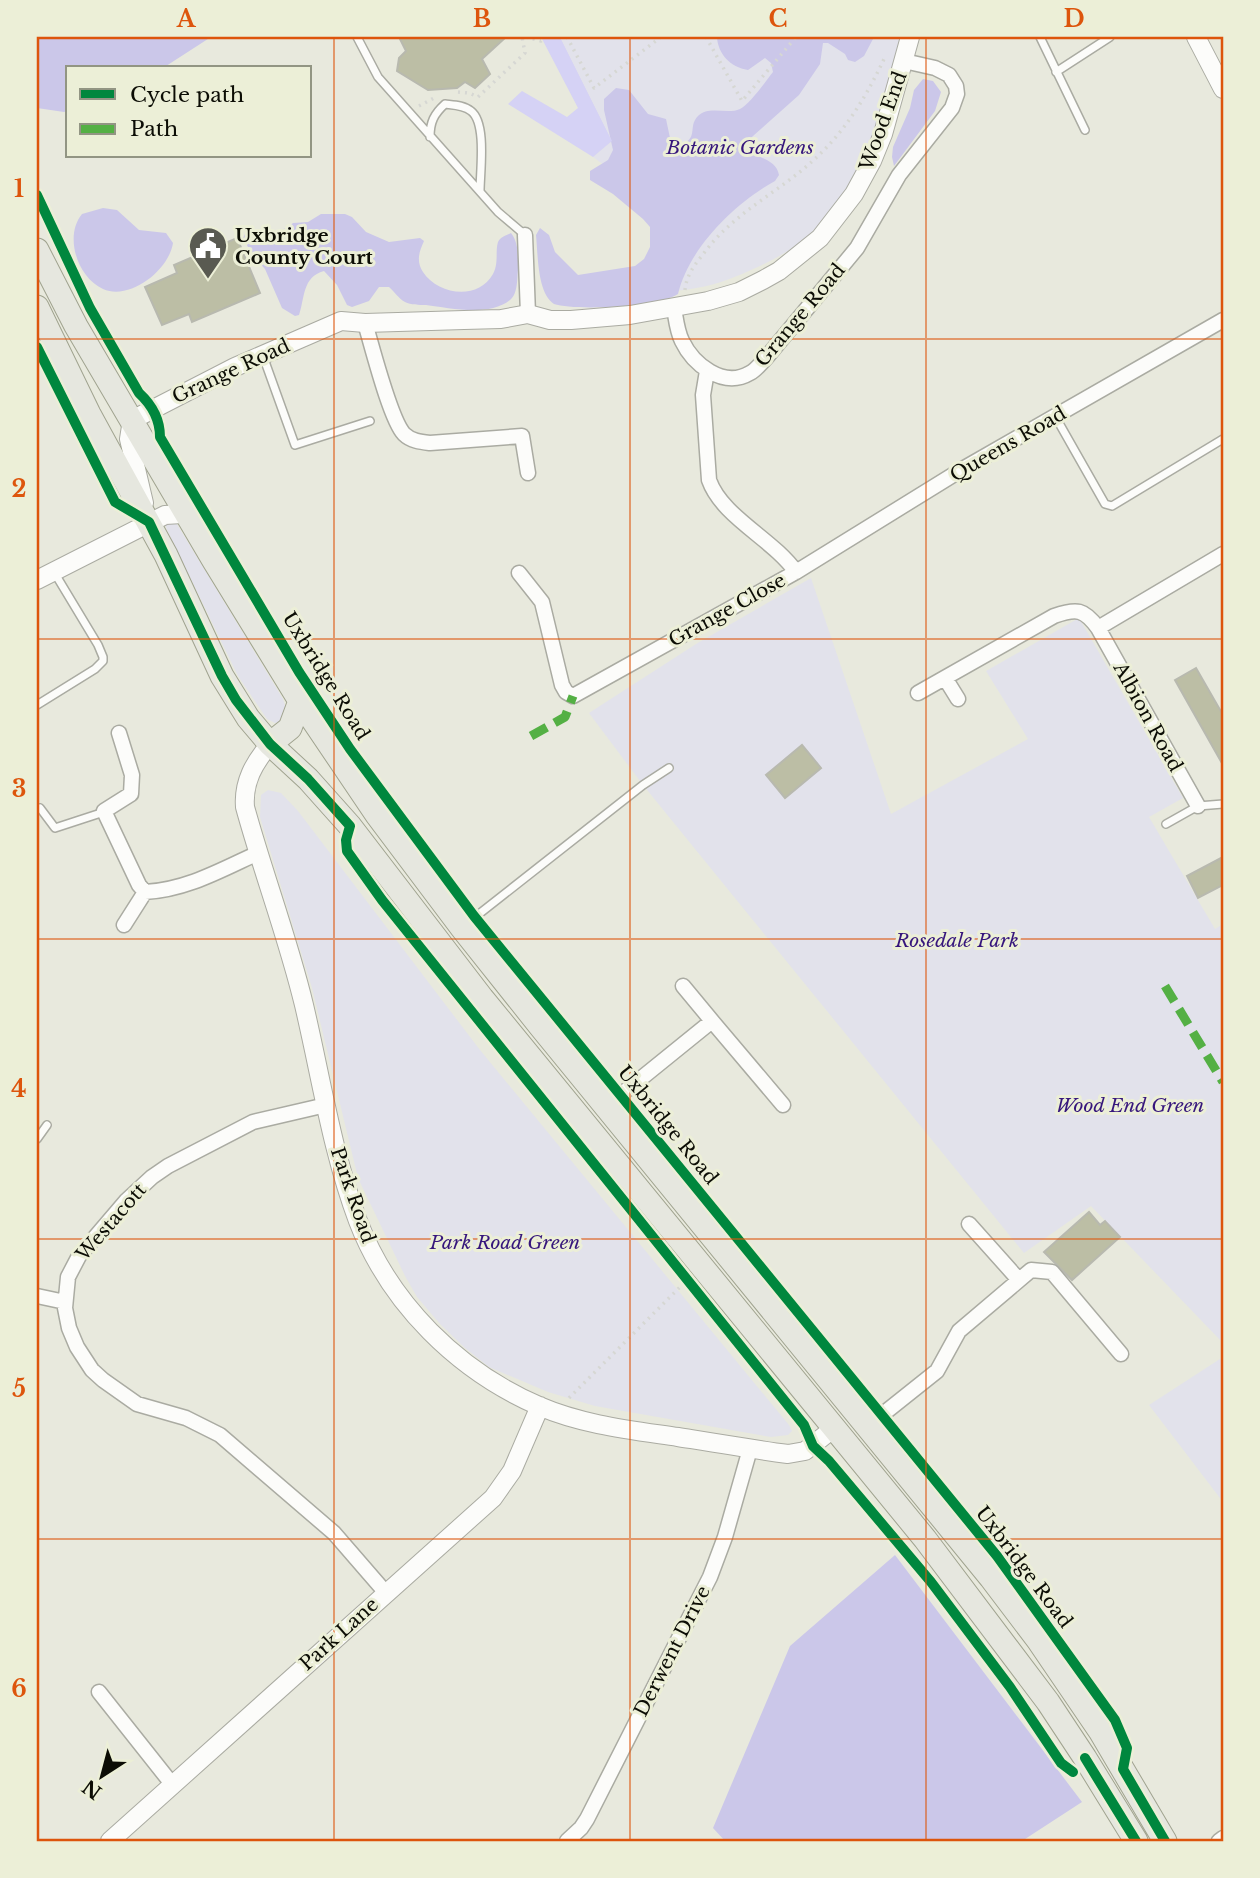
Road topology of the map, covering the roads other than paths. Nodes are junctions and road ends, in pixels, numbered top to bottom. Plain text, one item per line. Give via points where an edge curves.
1 (357, 37) edge
2 (910, 37) edge
3 (1040, 37) edge
4 (1110, 37) edge
5 (1196, 37) edge
6 (904, 61) junction
7 (1056, 72) junction
8 (1223, 89) edge
9 (1085, 130) dead end
10 (430, 137) junction
11 (480, 192) junction
12 (525, 235) joint
13 (37, 250) edge
14 (37, 307) edge
15 (678, 307) junction
16 (528, 314) junction
17 (1223, 320) edge
18 (365, 323) junction
19 (263, 355) junction
20 (707, 371) junction
21 (1055, 416) junction
22 (132, 420) junction
23 (370, 421) dead end
24 (1223, 439) edge
25 (528, 473) dead end
26 (188, 516) junction
27 (149, 522) junction
28 (1223, 554) edge
29 (54, 571) junction
30 (796, 572) junction
31 (519, 573) dead end
32 (37, 580) edge
33 (1098, 628) junction
34 (945, 678) junction
35 (918, 693) dead end
36 (958, 699) dead end
37 (300, 701) junction
38 (37, 705) edge
39 (119, 733) dead end
40 (270, 744) junction
41 (669, 768) dead end
42 (1223, 804) edge
43 (1198, 806) junction
44 (40, 807) dead end
45 (104, 811) junction
46 (1166, 824) dead end
47 (258, 853) junction
48 (145, 892) junction
49 (124, 925) dead end
50 (462, 928) junction
51 (683, 986) dead end
52 (712, 1021) junction
53 (326, 1105) junction
54 (783, 1105) dead end
55 (607, 1106) junction
56 (47, 1125) dead end
57 (37, 1139) edge
58 (969, 1224) dead end
59 (1019, 1280) junction
60 (37, 1296) edge
61 (65, 1302) junction
62 (1121, 1354) dead end
63 (547, 1409) junction
64 (869, 1426) junction
65 (834, 1428) junction
66 (750, 1448) junction
67 (386, 1593) junction
68 (99, 1692) dead end
69 (172, 1784) junction
70 (1223, 1839) edge
71 (110, 1841) edge
72 (567, 1841) edge
73 (1136, 1841) edge
74 (1165, 1841) edge
75 (1219, 1841) edge

1 - 10 lane via 378,77
2 - 6 street, Wood End
3 - 7 lane
4 - 7 lane
5 - 8 street
6 - 15 street, Wood End via 872,161 854,194 820,238 763,280 738,292
6 - 20 street, Grange Road via 949,75 957,94 952,108 899,175 857,248 766,358 741,377
7 - 9 lane
10 - 11 lane
10 - 11 lane via 430,124 445,104 472,111 480,122
11 - 12 lane
12 - 16 street
13 - 22 main road, Uxbridge Road via 76,327
14 - 27 main road
15 - 16 street, Grange Road via 570,320
15 - 20 street via 680,338
16 - 18 street, Grange Road via 501,319
17 - 21 street, Queens Road
18 - 19 street, Grange Road via 341,321
18 - 25 street via 405,436 430,443 522,436
19 - 22 street, Grange Road
19 - 23 lane via 295,445
20 - 30 street, Grange Close via 703,395 711,487
21 - 24 lane via 1105,504 1112,506
21 - 30 street, Queens Road
22 - 26 main road, Uxbridge Road
22 - 27 street via 129,439
26 - 27 street via 173,513
26 - 37 main road, Uxbridge Road
27 - 29 street
27 - 40 main road via 222,676
28 - 33 street
29 - 32 street
29 - 38 lane via 98,645 103,662
30 - 31 street, Grange Close via 573,696 562,685 542,602
33 - 34 street, Albion Road via 1087,614 1071,610
33 - 43 street, Albion Road
34 - 35 street, Albion Road
34 - 36 street
37 - 40 main road, Uxbridge Road via 290,728
37 - 50 main road, Uxbridge Road via 377,815
39 - 45 street via 132,775 131,794
40 - 47 street, Park Road via 256,760 244,792
40 - 65 main road via 350,826 482,998
41 - 50 lane
42 - 43 lane
43 - 46 lane
44 - 45 lane via 55,828
45 - 48 street
47 - 48 street via 192,883
47 - 53 street, Park Road via 304,1003
48 - 49 street
50 - 55 main road, Uxbridge Road
51 - 52 street
52 - 54 street
52 - 55 street
53 - 61 street, Westacott via 253,1122 152,1177 125,1200 79,1256 68,1277
53 - 63 street, Park Road via 359,1222 400,1296 461,1360 513,1394
55 - 64 main road, Uxbridge Road
56 - 57 lane
58 - 59 street
59 - 62 street via 1031,1270 1052,1272
59 - 64 street via 959,1331 937,1371
60 - 61 street
61 - 67 street, Westacott via 77,1347 103,1380 137,1404 220,1435 334,1533
63 - 66 street, Park Road via 622,1429
63 - 67 street, Park Lane via 493,1498
64 - 74 main road, Uxbridge Road via 1038,1640 1100,1731
65 - 66 street, Park Road via 797,1454
65 - 73 main road via 933,1549 1048,1703
66 - 72 street, Derwent Drive via 710,1577 587,1819
67 - 69 street, Park Lane
68 - 69 street
69 - 71 street, Park Lane
70 - 75 street

